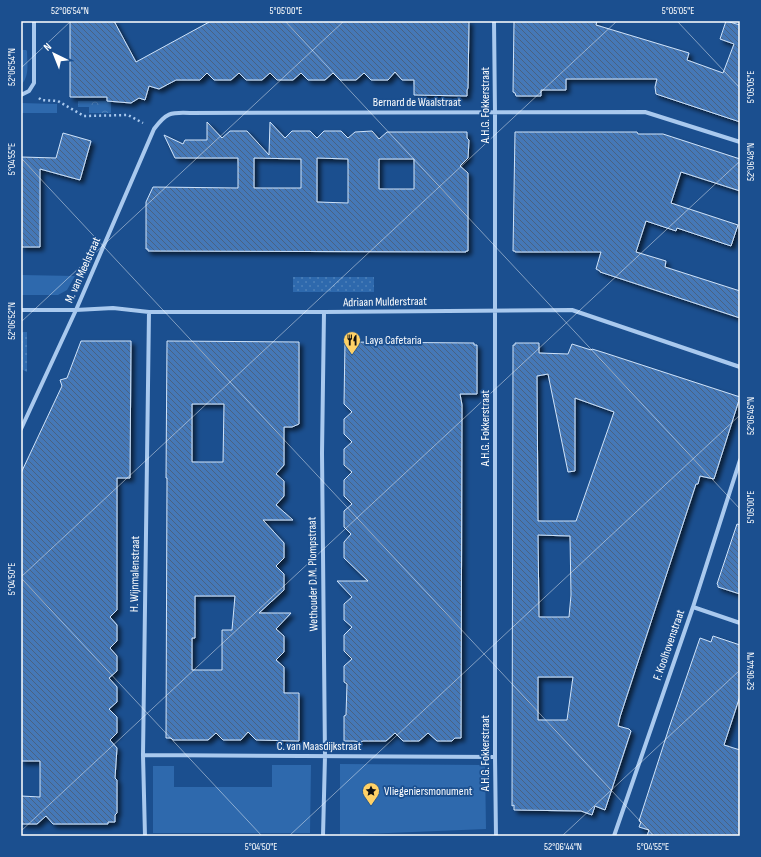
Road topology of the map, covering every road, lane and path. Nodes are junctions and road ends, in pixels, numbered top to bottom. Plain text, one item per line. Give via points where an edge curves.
1 (34, 21) edge
2 (494, 21) edge
3 (28, 91) junction
4 (21, 95) edge
5 (495, 112) junction
6 (162, 118) joint
7 (154, 129) junction
8 (740, 142) edge
9 (21, 310) edge
10 (76, 310) junction
11 (495, 310) junction
12 (149, 312) junction
13 (324, 312) junction
14 (740, 367) edge
15 (21, 429) edge
16 (740, 460) edge
17 (693, 607) junction
18 (740, 623) edge
19 (143, 755) junction
20 (325, 756) junction
21 (495, 757) junction
22 (145, 836) edge
23 (323, 836) edge
24 (496, 836) edge
25 (614, 836) edge

1 - 3 street via 34,83
2 - 5 street, A.H.G. Fokkerstraat
3 - 4 street
3 - 7 path via 41,100 58,101 84,116 128,115
5 - 6 street, Bernard de Waalstraat via 175,112
5 - 8 street, Bernard de Waalstraat via 645,112
5 - 11 street, A.H.G. Fokkerstraat
6 - 7 street, M. van Meelstraat
7 - 10 street, M. van Meelstraat
9 - 10 street, Adriaan Mulderstraat
10 - 12 street, Adriaan Mulderstraat via 114,308
10 - 15 street, M. van Meelstraat
11 - 13 street, Adriaan Mulderstraat
11 - 14 street, Adriaan Mulderstraat via 572,310
11 - 21 street, A.H.G. Fokkerstraat
12 - 13 street, Adriaan Mulderstraat
12 - 19 street, H. Wijnmalenstraat
13 - 20 street, Wethouder D.M. Plompstraat via 322,453
16 - 17 street, F. Koolhovenstraat
17 - 18 street
17 - 25 street, F. Koolhovenstraat
19 - 20 street, C. van Maasdijkstraat
19 - 22 street, H. Wijnmalenstraat
20 - 21 street, C. van Maasdijkstraat
20 - 23 street, Wethouder D.M. Plompstraat
21 - 24 street, A.H.G. Fokkerstraat

